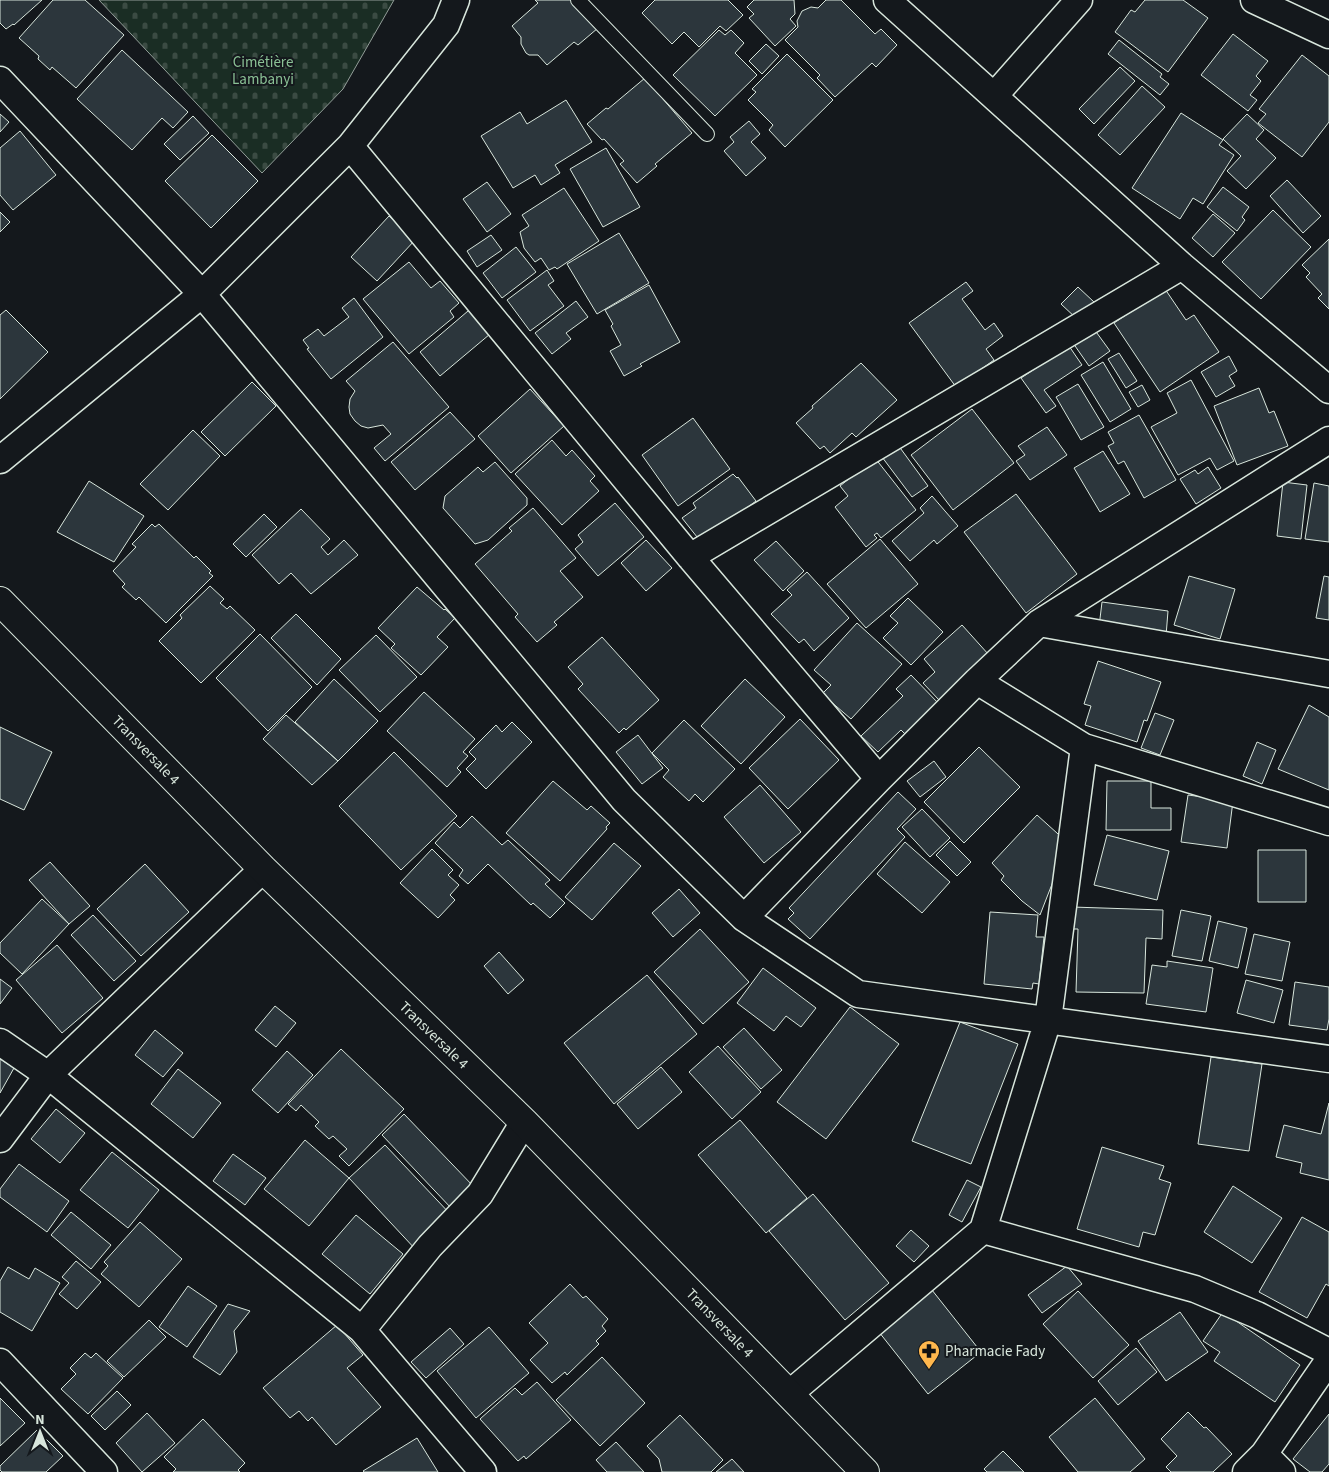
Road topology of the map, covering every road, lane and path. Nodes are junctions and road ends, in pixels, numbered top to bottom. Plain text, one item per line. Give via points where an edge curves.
1 (456, 0) edge
2 (578, 0) edge
3 (887, 0) edge
4 (1079, 0) edge
5 (1254, 0) edge
6 (1329, 35) edge
7 (0, 80) edge
8 (994, 96) junction
9 (707, 134) dead end
10 (350, 146) junction
11 (1182, 266) junction
12 (202, 294) junction
13 (1329, 390) edge
14 (1329, 440) edge
15 (0, 460) edge
16 (690, 556) junction
17 (0, 601) edge
18 (1040, 623) junction
19 (1329, 674) edge
20 (977, 681) junction
21 (1084, 747) junction
22 (879, 779) junction
23 (1329, 822) edge
24 (263, 869) junction
25 (744, 918) junction
26 (1048, 1020) junction
27 (0, 1042) edge
28 (1329, 1059) edge
29 (48, 1076) junction
30 (524, 1122) junction
31 (0, 1140) edge
32 (983, 1230) junction
33 (362, 1330) junction
34 (1329, 1352) edge
35 (1329, 1360) edge
36 (0, 1362) edge
37 (789, 1394) junction
38 (1264, 1466) edge
39 (104, 1472) edge
40 (483, 1472) edge
41 (865, 1472) edge

1 - 10 street via 446,25
2 - 9 lane
3 - 8 street
4 - 8 street
5 - 6 street
7 - 12 street
8 - 11 street
10 - 12 street
10 - 16 street
11 - 13 street
11 - 16 street
12 - 15 street
12 - 25 street via 624,800
14 - 18 street
16 - 22 street
17 - 24 main road, Transversale 4
18 - 19 street
18 - 20 street
20 - 21 street
20 - 22 street
21 - 23 street
21 - 26 street
22 - 25 street
24 - 29 street
24 - 30 main road, Transversale 4
25 - 26 street via 858,994
26 - 28 street
26 - 32 street
27 - 29 street
29 - 31 street
29 - 33 street
30 - 33 street via 480,1194 430,1246
30 - 37 main road, Transversale 4
32 - 34 street via 1195,1289 1257,1314
32 - 37 street
33 - 40 street
35 - 38 street
36 - 39 street
37 - 41 main road, Transversale 4

